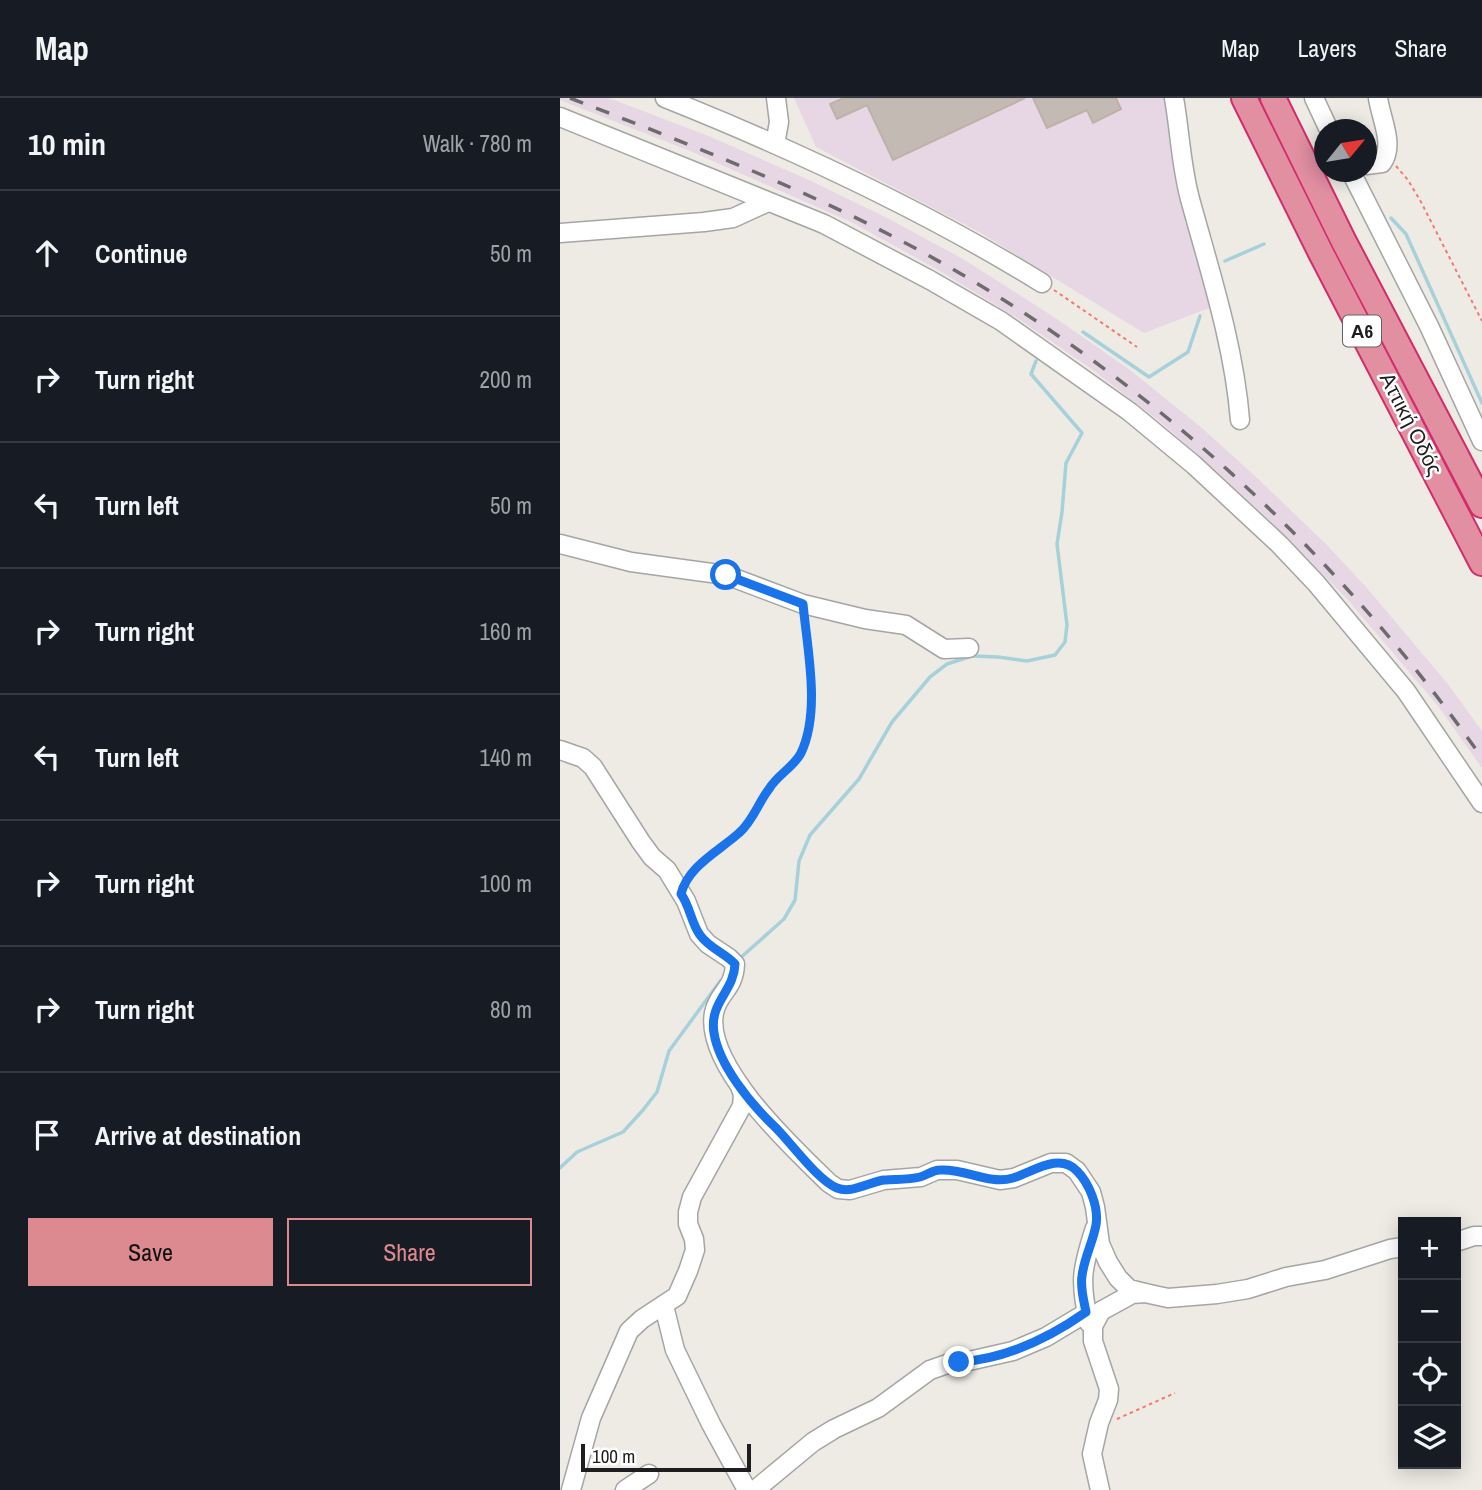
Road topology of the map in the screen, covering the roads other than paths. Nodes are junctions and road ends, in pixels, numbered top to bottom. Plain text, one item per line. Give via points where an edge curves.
1 (665, 98) edge
2 (776, 98) edge
3 (1174, 98) edge
4 (1244, 98) edge
5 (1273, 98) edge
6 (1314, 98) edge
7 (1378, 98) edge
8 (560, 117) edge
9 (1324, 119) edge
10 (775, 144) junction
11 (1377, 164) edge
12 (1356, 182) edge
13 (768, 202) junction
14 (560, 233) edge
15 (1042, 283) road end
16 (1240, 421) dead end
17 (1482, 441) edge
18 (1482, 505) edge
19 (560, 544) edge
20 (1482, 563) edge
21 (969, 648) dead end
22 (560, 750) edge
23 (1482, 803) edge
24 (739, 1084) junction
25 (768, 1120) junction
26 (736, 1121) junction
27 (1096, 1224) junction
28 (1482, 1236) edge
29 (1461, 1240) edge
30 (1398, 1248) edge
31 (1145, 1293) junction
32 (664, 1306) junction
33 (1086, 1312) junction
34 (1093, 1341) junction
35 (649, 1474) dead end
36 (570, 1490) edge
37 (625, 1490) edge
38 (747, 1490) edge
39 (755, 1490) edge
40 (1100, 1490) edge

1 - 10 street
2 - 10 street via 779,122
3 - 16 street via 1184,172 1226,332
4 - 20 highway, Αττική Οδός / Α6
5 - 18 highway, Αττική Οδός / Α6
6 - 9 street
7 - 11 street via 1388,147 1387,156
8 - 13 street
10 - 15 street via 911,208
12 - 17 street
13 - 14 street via 733,218
13 - 23 street via 824,224 1000,321 1130,412 1194,465 1279,544 1358,631 1406,691
19 - 21 street via 631,562 726,575 803,604 906,625 944,649
22 - 24 street via 593,767 652,857 667,870 699,934 735,964 734,978 714,1013 714,1031 719,1051
24 - 25 street
24 - 26 street via 743,1095
25 - 26 street via 759,1116
25 - 27 street via 838,1189 904,1180 937,1170 1000,1180 1051,1163 1066,1163 1091,1192
26 - 32 street via 692,1197 688,1224 695,1250 677,1296
27 - 31 street via 1100,1244 1118,1278 1129,1289
27 - 33 street via 1082,1278
28 - 29 street
30 - 31 street via 1237,1291 1168,1298
31 - 34 street via 1132,1294 1101,1311 1093,1326
32 - 36 street via 629,1331 591,1418
32 - 38 street via 675,1350
33 - 34 street
33 - 39 street via 1013,1351 930,1370 884,1404 813,1442
34 - 40 street via 1109,1389 1092,1454
35 - 37 street

